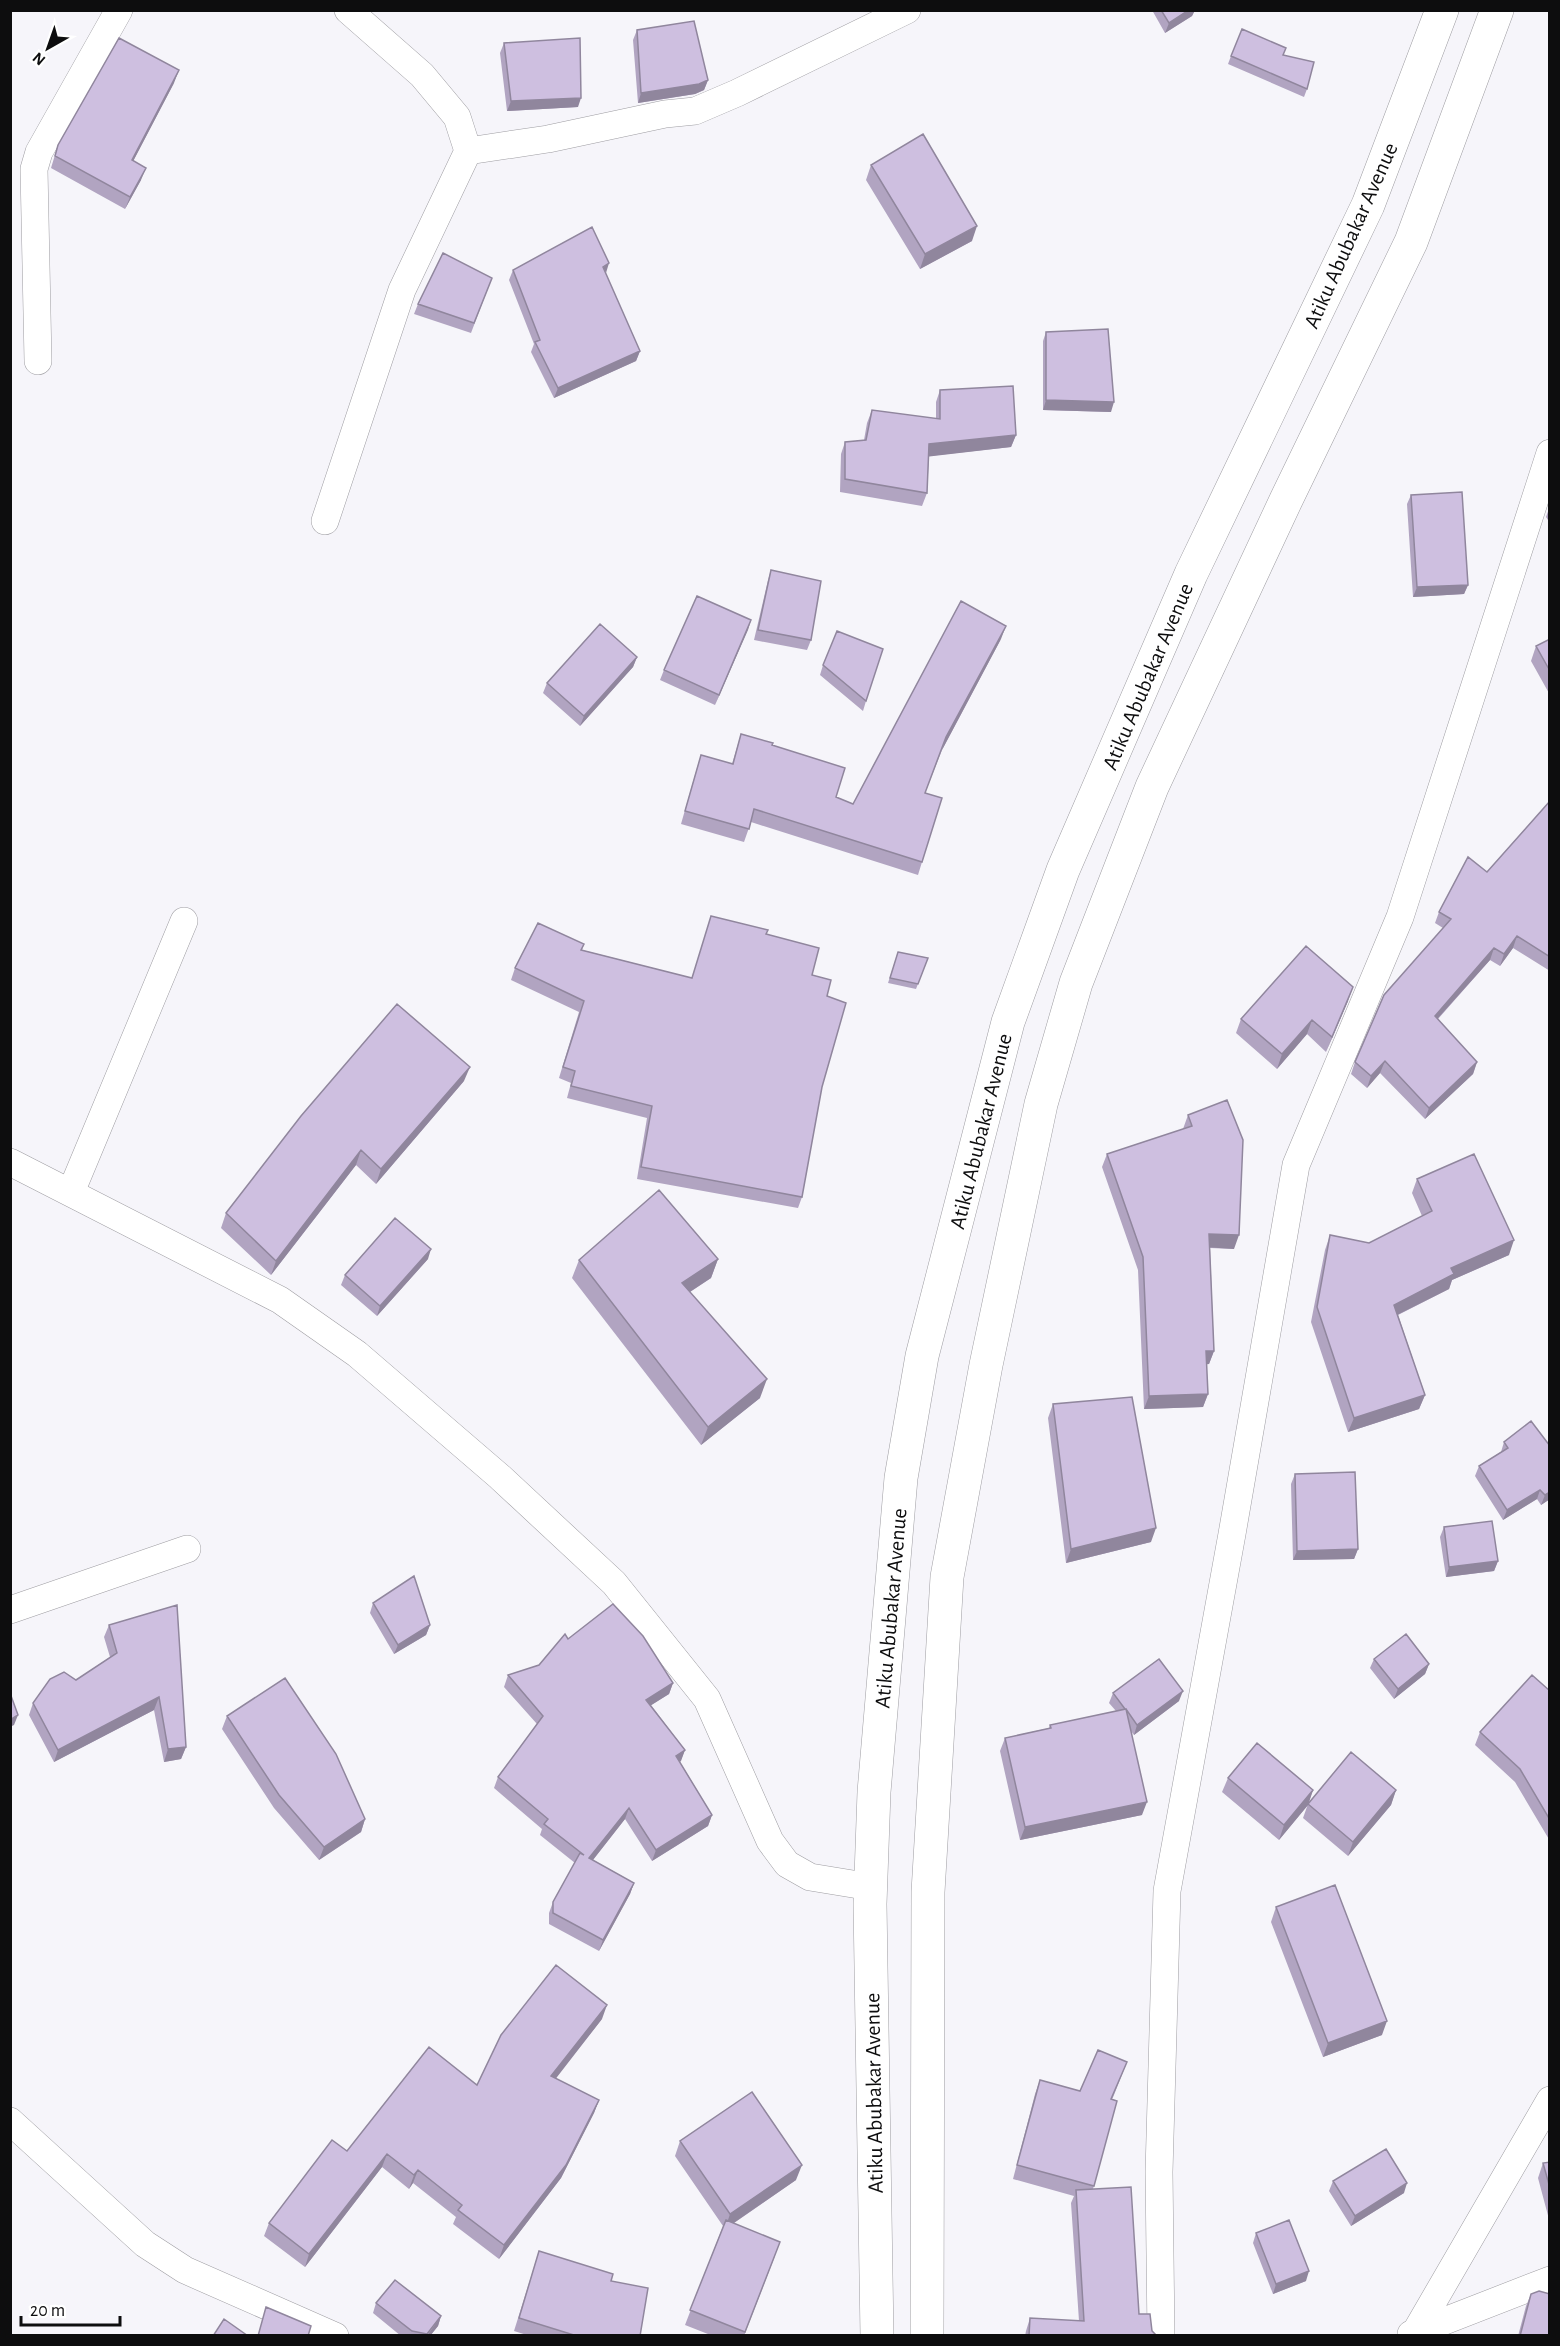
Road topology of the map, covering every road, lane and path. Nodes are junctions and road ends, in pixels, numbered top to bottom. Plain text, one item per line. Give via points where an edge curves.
1 (119, 10) edge
2 (348, 10) edge
3 (907, 10) edge
4 (1442, 10) edge
5 (1497, 10) edge
6 (468, 151) junction
7 (38, 361) dead end
8 (1550, 453) edge
9 (326, 521) dead end
10 (184, 921) dead end
11 (10, 1162) edge
12 (71, 1192) junction
13 (187, 1550) dead end
14 (10, 1610) edge
15 (871, 1887) junction
16 (1550, 2100) edge
17 (10, 2121) edge
18 (1550, 2280) edge
19 (1412, 2333) edge
20 (335, 2336) edge
21 (877, 2336) edge
22 (927, 2336) edge
23 (1161, 2336) edge

1 - 7 street via 39,152 34,169
2 - 6 street via 422,75 457,117
3 - 6 street via 695,111
4 - 15 main road, Atiku Abubakar Avenue via 1368,205 1191,574 1063,870 1008,1022 922,1356 901,1478 874,1792
5 - 22 main road via 1411,242 1152,787 1076,983 1041,1104 986,1365 947,1577 928,1892
6 - 9 street via 402,290
8 - 23 street via 1400,917 1296,1165 1167,1891 1159,2172
10 - 12 street
11 - 12 street
12 - 15 street via 280,1300 357,1354 500,1477 614,1583 707,1699 770,1841 788,1864 810,1877
13 - 14 street
15 - 21 main road, Atiku Abubakar Avenue
16 - 19 street
17 - 20 street via 153,2249 185,2270
18 - 19 street

